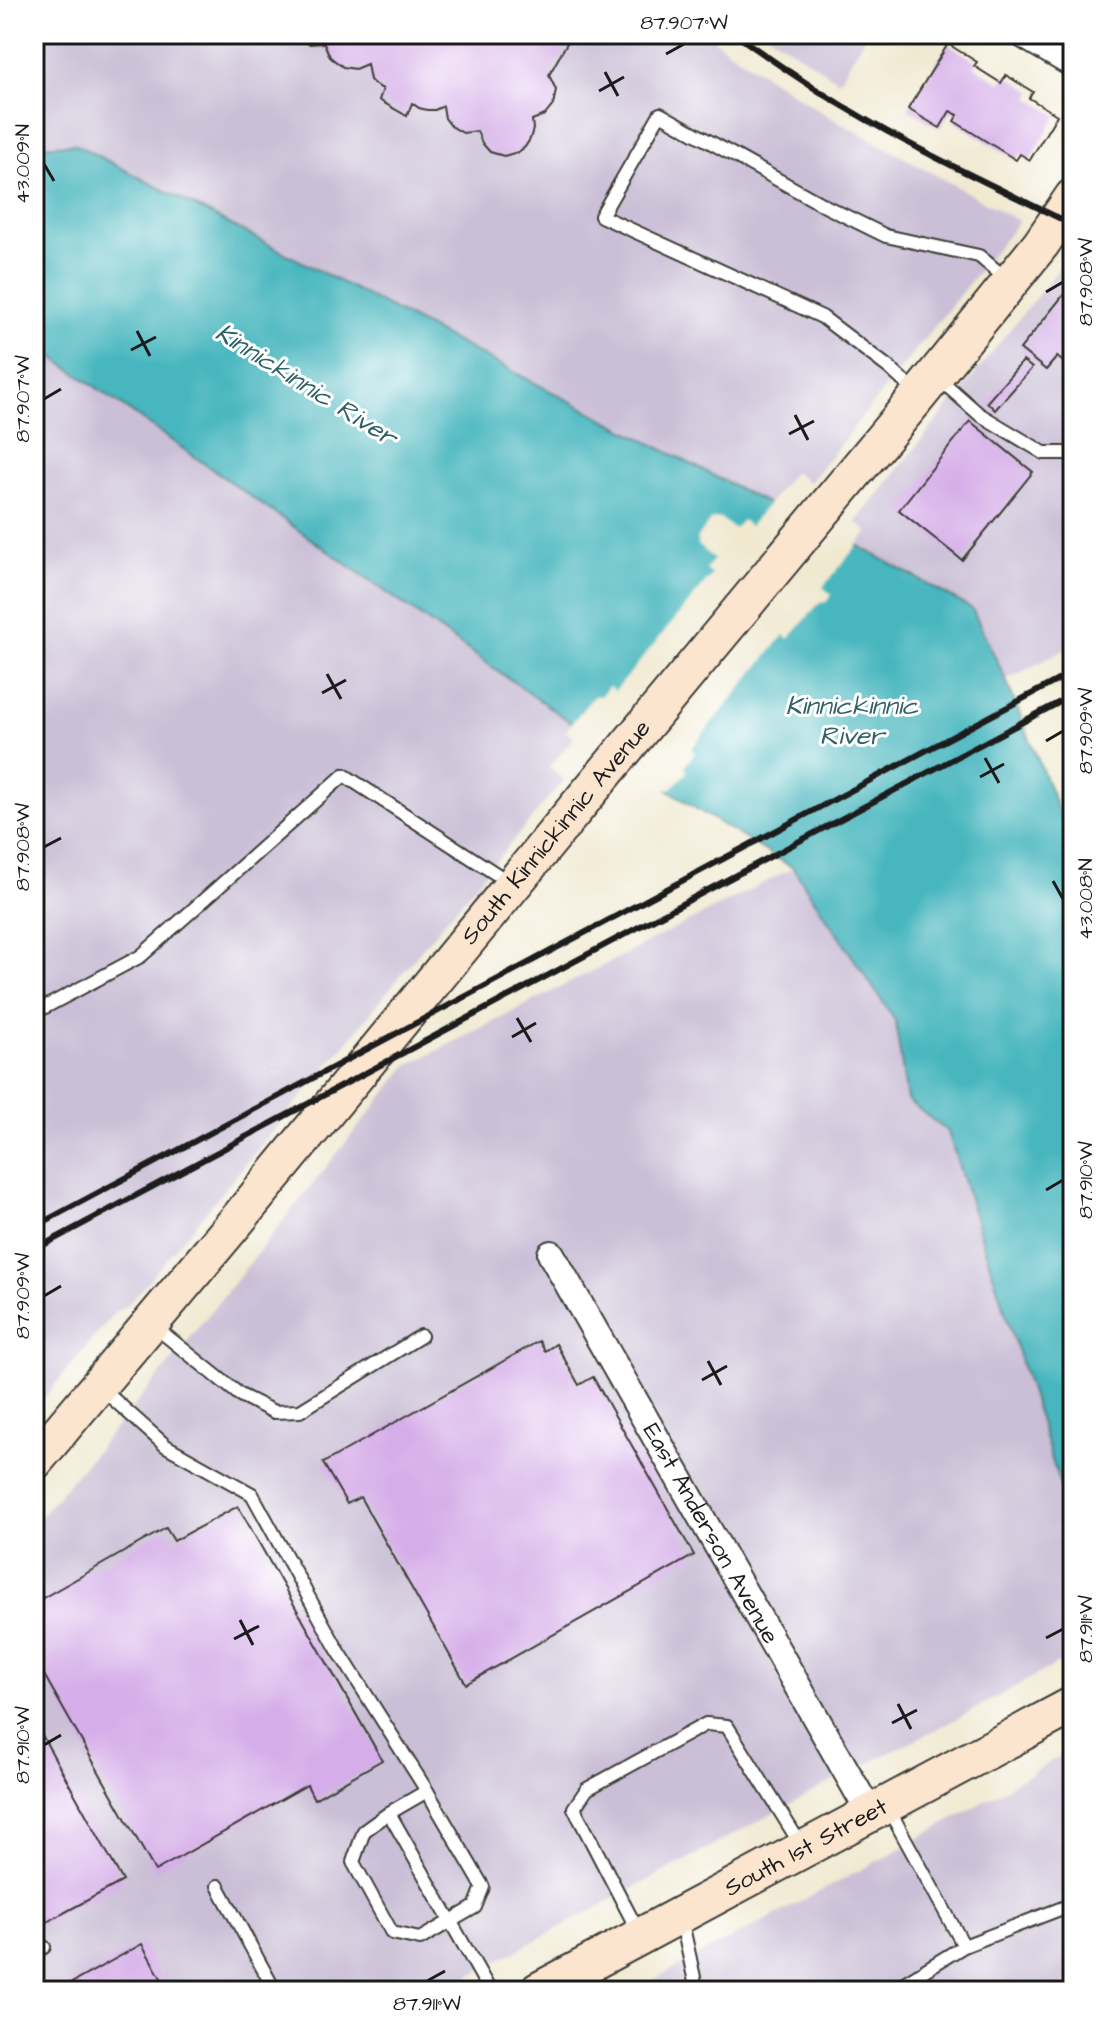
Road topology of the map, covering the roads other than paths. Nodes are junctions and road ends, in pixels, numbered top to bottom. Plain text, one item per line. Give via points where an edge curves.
1 (1022, 34) edge
2 (1073, 64) edge
3 (1073, 197) edge
4 (1010, 281) junction
5 (927, 385) junction
6 (1073, 453) edge
7 (513, 885) junction
8 (34, 1013) edge
9 (551, 1254) dead end
10 (150, 1323) junction
11 (421, 1336) dead end
12 (98, 1386) junction
13 (34, 1462) edge
14 (1073, 1705) edge
15 (427, 1791) junction
16 (878, 1809) junction
17 (389, 1813) junction
18 (804, 1849) junction
19 (218, 1886) dead end
20 (1073, 1904) edge
21 (680, 1914) junction
22 (450, 1921) junction
23 (641, 1936) junction
24 (964, 1946) junction
25 (275, 1991) edge
26 (490, 1991) edge
27 (538, 1991) edge
28 (697, 1991) edge
29 (891, 1991) edge

1 - 2 street
3 - 4 main road, South Kinnickinnic Avenue
4 - 5 main road, South Kinnickinnic Avenue
4 - 5 lane via 979,256 886,236 660,114 601,216 822,317 888,367
5 - 6 lane via 1044,453
5 - 7 main road, South Kinnickinnic Avenue
7 - 8 lane via 344,775 141,956
7 - 10 main road, South Kinnickinnic Avenue
9 - 16 street, East Anderson Avenue
10 - 11 lane via 240,1395 274,1412 300,1411
10 - 12 main road, South Kinnickinnic Avenue
12 - 13 main road, South Kinnickinnic Avenue
12 - 15 lane via 166,1446 252,1494 336,1647
14 - 16 main road, South 1st Street
15 - 17 lane
15 - 22 lane via 483,1887 475,1907
16 - 18 main road, South 1st Street
16 - 24 lane
17 - 22 lane
17 - 22 lane via 364,1831 353,1862 392,1933 420,1939
18 - 21 main road, South 1st Street
18 - 23 lane via 727,1726 706,1724 587,1789 574,1808
19 - 25 lane
20 - 24 lane
21 - 23 main road, South 1st Street
21 - 28 lane
22 - 26 lane
23 - 27 main road, South 1st Street
24 - 29 lane

